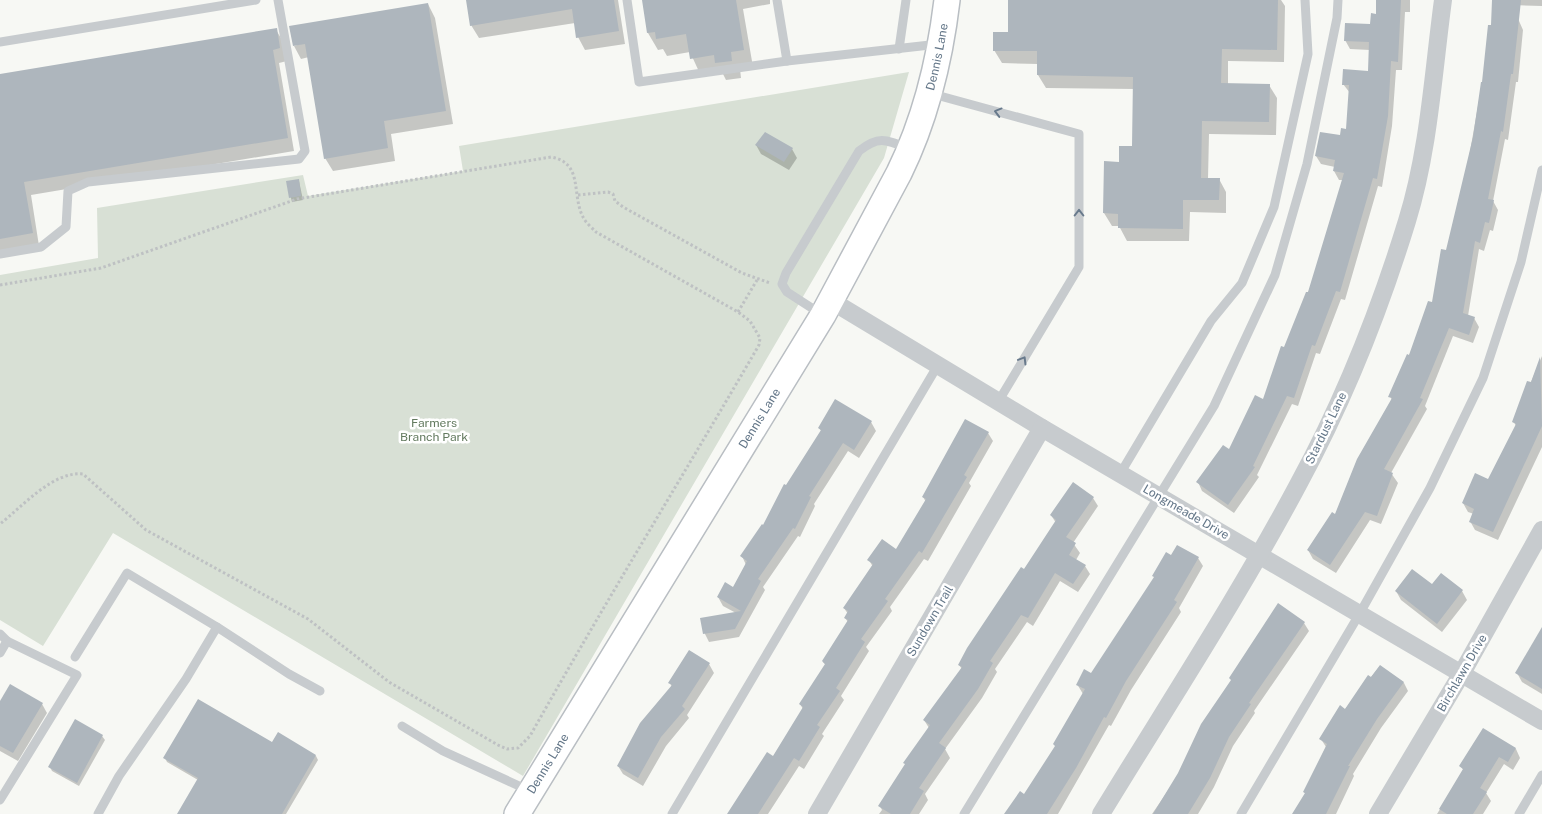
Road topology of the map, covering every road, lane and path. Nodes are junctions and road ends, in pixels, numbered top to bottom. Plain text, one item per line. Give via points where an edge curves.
1 (256, 0) edge
2 (278, 0) edge
3 (627, 0) edge
4 (777, 0) edge
5 (906, 0) edge
6 (947, 0) edge
7 (1305, 0) edge
8 (1338, 0) edge
9 (1443, 0) edge
10 (225, 2) edge
11 (0, 42) edge
12 (939, 44) junction
13 (900, 49) junction
14 (787, 61) junction
15 (928, 93) junction
16 (911, 149) junction
17 (1542, 170) edge
18 (578, 195) junction
19 (0, 254) edge
20 (0, 285) edge
21 (827, 308) junction
22 (738, 312) junction
23 (938, 365) junction
24 (998, 402) junction
25 (1042, 428) junction
26 (1120, 474) junction
27 (1158, 496) junction
28 (0, 524) edge
29 (1542, 530) edge
30 (1259, 554) junction
31 (1360, 613) junction
32 (217, 627) junction
33 (0, 634) edge
34 (7, 641) junction
35 (0, 652) edge
36 (75, 657) dead end
37 (1462, 673) junction
38 (320, 691) dead end
39 (1542, 721) edge
40 (402, 726) dead end
41 (1542, 775) edge
42 (530, 792) junction
43 (0, 800) edge
44 (98, 814) edge
45 (517, 814) edge
46 (672, 814) edge
47 (817, 814) edge
48 (964, 814) edge
49 (1101, 814) edge
50 (1241, 814) edge
51 (1378, 814) edge
52 (1519, 814) edge

1 - 10 lane
2 - 19 lane via 305,151 299,159 88,182 68,191 66,227 41,247
3 - 14 lane via 639,82
4 - 14 lane
5 - 13 lane
6 - 12 street, Dennis Lane
7 - 26 lane via 1308,54 1274,207 1242,283 1211,321
8 - 27 lane via 1307,164 1275,275 1214,406
9 - 30 street, Stardust Lane via 1423,155 1407,221 1351,376 1300,482
10 - 11 lane
12 - 13 lane
12 - 15 street, Dennis Lane
13 - 14 lane
15 - 16 street, Dennis Lane
24 -> 15 lane via 1079,267 1079,134
16 - 21 street, Dennis Lane
16 - 21 lane via 889,141 872,141 859,151 786,273 782,284 787,292
17 - 31 lane via 1521,262 1483,378 1430,488
18 - 20 path via 571,167 561,159 551,157 297,199 101,268
18 - 22 path via 583,218 596,232
18 - 22 path via 613,194 623,207 757,280
21 - 23 street, Longmeade Drive
21 - 42 street, Dennis Lane
22 - 28 path via 758,332 759,345 530,736 518,748 498,746 389,682 308,620 146,530 83,474 72,473 57,478
23 - 24 street, Longmeade Drive
23 - 46 lane
24 - 25 street, Longmeade Drive
25 - 26 street, Longmeade Drive
25 - 47 street, Sundown Trail
26 - 27 street, Longmeade Drive
27 - 30 street, Longmeade Drive
27 - 48 lane
29 - 37 street, Birchlawn Drive
30 - 31 street, Longmeade Drive
30 - 49 street, Stardust Lane
31 - 37 street, Longmeade Drive
31 - 50 lane
32 - 36 lane via 127,573
32 - 38 lane
32 - 44 lane via 186,679 119,776
33 - 34 lane
34 - 35 lane
34 - 43 lane via 76,675
37 - 39 street, Longmeade Drive
37 - 51 street, Birchlawn Drive
40 - 42 lane via 444,751
41 - 52 lane
42 - 45 street, Dennis Lane

